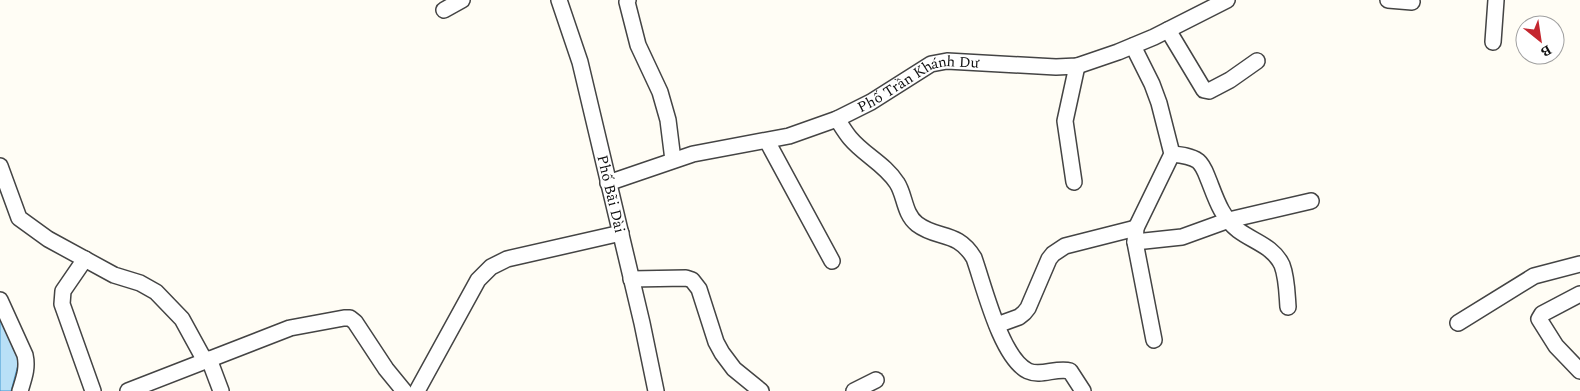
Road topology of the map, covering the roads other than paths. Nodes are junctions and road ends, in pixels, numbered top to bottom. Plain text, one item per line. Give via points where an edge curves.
1 (462, 0) edge
2 (559, 0) edge
3 (628, 0) edge
4 (1227, 0) edge
5 (1388, 0) edge
6 (1496, 0) edge
7 (1412, 2) dead end
8 (444, 10) dead end
9 (1168, 30) junction
10 (1493, 42) dead end
11 (1133, 46) junction
12 (1257, 61) dead end
13 (1077, 66) junction
14 (838, 119) junction
15 (767, 140) junction
16 (1172, 154) junction
17 (673, 160) junction
18 (0, 166) edge
19 (1074, 182) dead end
20 (608, 183) junction
21 (1311, 201) dead end
22 (1229, 220) junction
23 (621, 233) junction
24 (1136, 235) junction
25 (85, 259) junction
26 (832, 261) dead end
27 (1580, 264) edge
28 (631, 279) junction
29 (1580, 294) edge
30 (0, 300) edge
31 (1288, 307) dead end
32 (1458, 323) dead end
33 (997, 325) junction
34 (1154, 340) dead end
35 (207, 360) junction
36 (1580, 371) edge
37 (876, 380) dead end
38 (20, 391) edge
39 (93, 391) edge
40 (128, 391) edge
41 (221, 391) edge
42 (404, 391) edge
43 (417, 391) edge
44 (656, 391) edge
45 (761, 391) edge
46 (854, 391) edge
47 (1083, 391) edge

1 - 8 street
2 - 20 street, Phố Bãi Dài via 580,62
3 - 17 street via 638,45 660,92 668,120
4 - 9 street, Phố Trần Khánh Dư
5 - 7 street
6 - 10 street
9 - 11 street, Phố Trần Khánh Dư
9 - 12 street via 1204,90 1209,92
11 - 13 street, Phố Trần Khánh Dư
11 - 16 street via 1159,103
13 - 14 street, Phố Trần Khánh Dư via 947,61 931,64
13 - 19 street via 1065,121
14 - 15 street, Phố Trần Khánh Dư
14 - 33 street via 850,138 892,175 911,218 917,224 958,239 970,250
15 - 17 street, Phố Trần Khánh Dư
15 - 26 street
16 - 22 street via 1192,158 1201,164 1221,211
16 - 24 street
17 - 20 street, Phố Trần Khánh Dư
18 - 25 street via 19,218 48,239
20 - 23 street, Phố Bãi Dài
21 - 22 street
22 - 24 street via 1182,237
22 - 31 street via 1276,255 1285,278
23 - 28 street, Phố Bãi Dài
23 - 43 street via 507,258 491,268 478,280
24 - 33 street via 1065,246 1058,250 1049,259 1028,308 1019,316
24 - 34 street
25 - 35 street via 156,292 182,319
25 - 39 street via 63,291 62,304
27 - 32 street via 1534,276
28 - 44 street, Phố Bãi Dài
28 - 45 street via 686,278 696,283 722,353 734,369
29 - 36 street via 1542,314 1539,319 1556,346
30 - 38 street via 25,355 26,372
33 - 47 street via 1006,347 1026,370 1036,373 1067,370
35 - 40 street
35 - 41 street
35 - 42 street via 290,328 350,318
37 - 46 street

